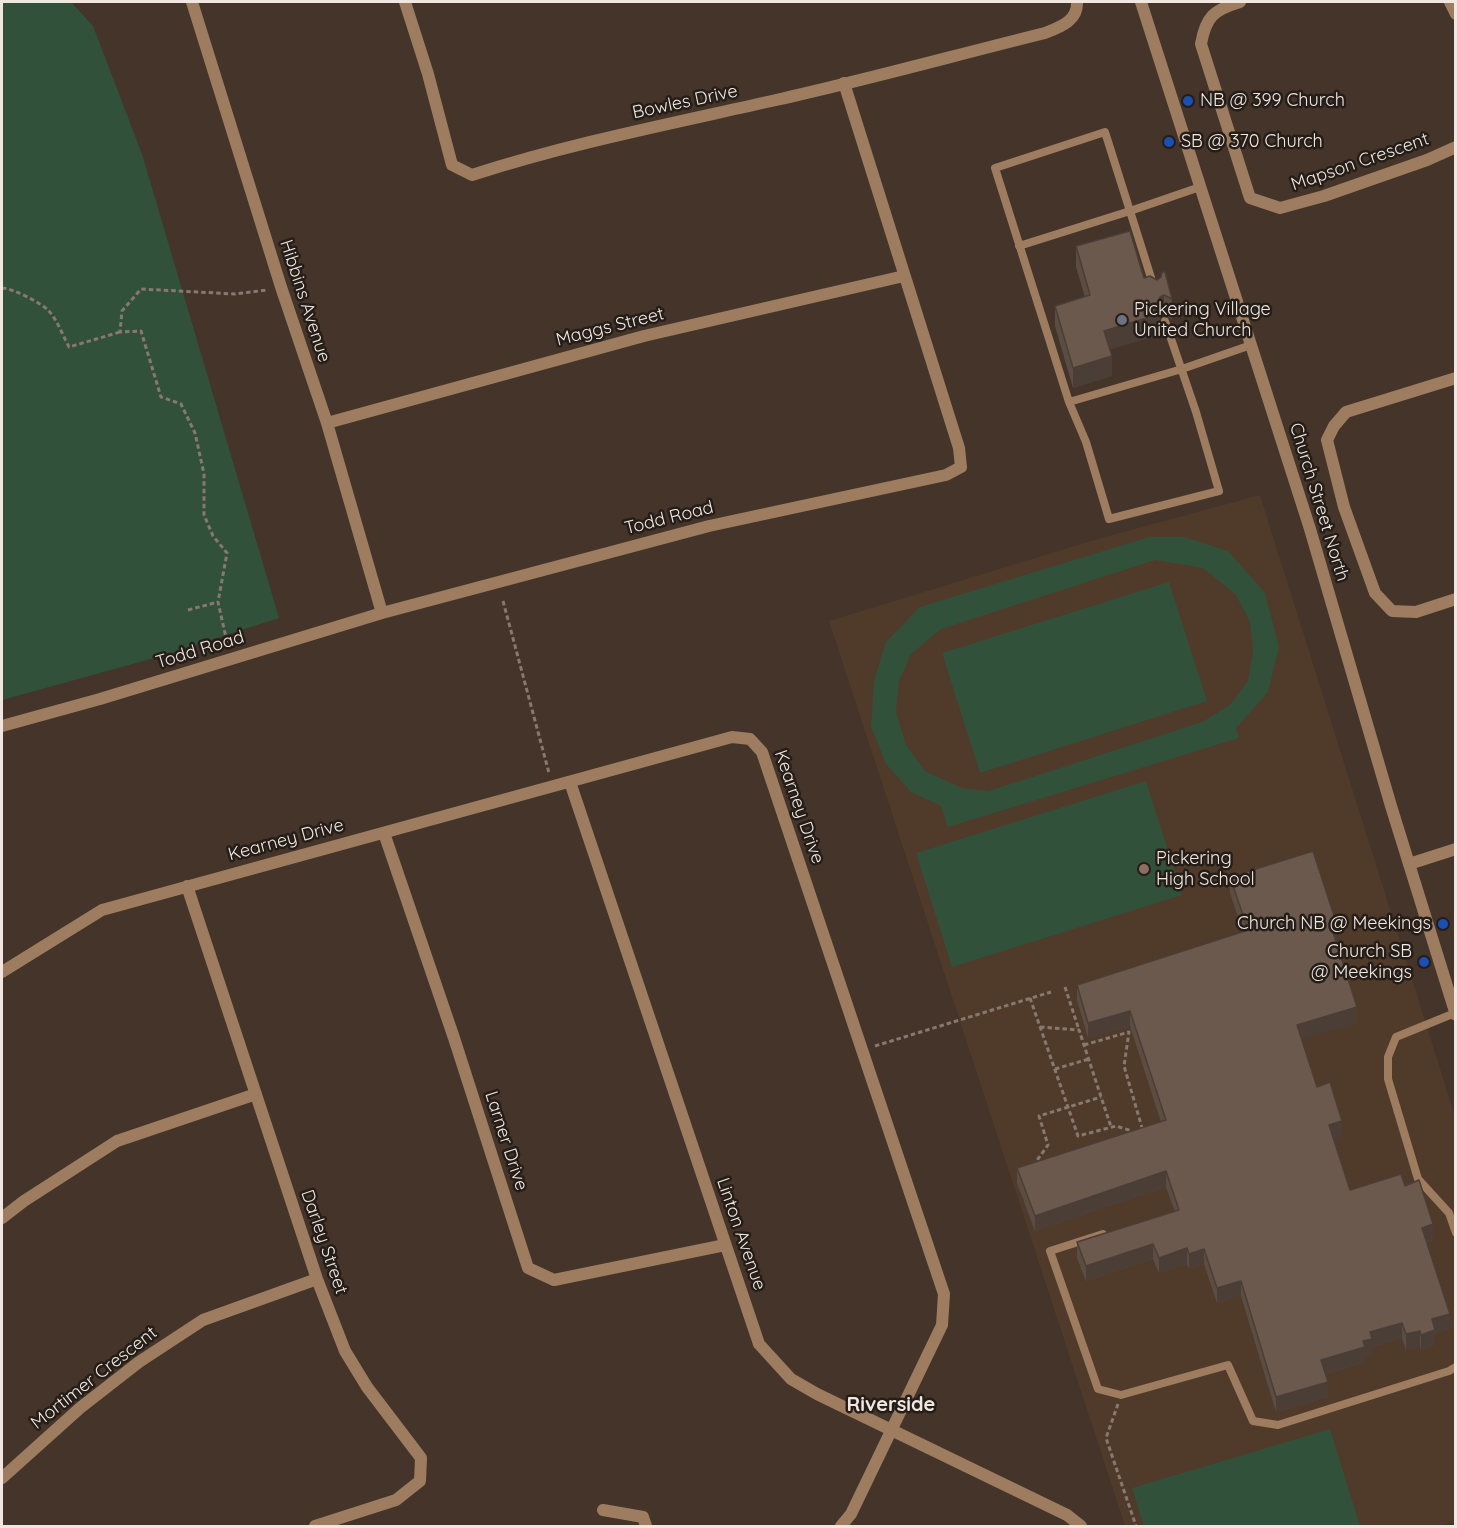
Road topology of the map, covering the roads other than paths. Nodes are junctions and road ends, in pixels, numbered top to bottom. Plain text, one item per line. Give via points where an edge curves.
1 (192, 2) edge
2 (405, 2) edge
3 (1077, 2) edge
4 (1141, 2) edge
5 (1240, 2) edge
6 (1450, 2) edge
7 (1455, 14) edge
8 (844, 83) junction
9 (1455, 147) edge
10 (1200, 187) junction
11 (1130, 211) junction
12 (1019, 246) junction
13 (904, 276) junction
14 (1156, 294) edge
15 (1165, 321) dead end
16 (1251, 345) junction
17 (1182, 369) junction
18 (1455, 378) edge
19 (1069, 402) junction
20 (327, 423) junction
21 (1455, 599) edge
22 (382, 613) junction
23 (2, 726) edge
24 (570, 782) junction
25 (384, 832) junction
26 (1455, 849) edge
27 (1409, 864) junction
28 (187, 886) junction
29 (2, 972) edge
30 (1455, 1014) edge
31 (256, 1094) junction
32 (2, 1218) edge
33 (1455, 1233) edge
34 (1103, 1234) edge
35 (725, 1245) junction
36 (317, 1279) junction
37 (1455, 1367) edge
38 (890, 1430) junction
39 (2, 1478) edge
40 (603, 1510) dead end
41 (315, 1527) edge
42 (646, 1527) edge
43 (841, 1527) edge
44 (1081, 1527) edge

1 - 20 street, Hibbins Avenue
2 - 8 street, Bowles Drive via 452,165 472,176 650,127
3 - 8 street, Bowles Drive via 1068,23 1045,33
4 - 10 street, Church Street North
5 - 9 street, Mapson Crescent via 1220,8 1204,26 1201,44 1250,198 1280,208 1324,196
6 - 7 street
8 - 13 street, Todd Road
10 - 11 lane
10 - 16 street, Church Street North
11 - 12 lane
11 - 12 lane via 1105,132 995,168
11 - 14 lane
12 - 19 lane
13 - 20 street, Maggs Street via 644,336
13 - 22 street, Todd Road via 959,448 961,466 946,475 709,526
15 - 17 lane
16 - 17 lane
16 - 27 street, Church Street North
17 - 19 lane
17 - 19 lane via 1219,491 1109,519 1086,442
18 - 21 street via 1346,412 1328,441 1344,507 1375,592 1392,611 1416,612
20 - 22 street, Hibbins Avenue
22 - 23 street, Todd Road
24 - 25 street, Kearney Drive
24 - 35 street, Linton Avenue
24 - 38 street, Kearney Drive via 732,737 750,739 762,752 944,1294 942,1325
25 - 28 street, Kearney Drive
25 - 35 street, Larner Drive via 528,1268 554,1280
26 - 27 street
27 - 30 street, Church Street North
28 - 29 street, Kearney Drive via 102,910
28 - 31 street, Darley Street
30 - 33 lane via 1396,1037 1388,1057 1388,1078 1418,1179 1449,1213
31 - 32 street via 117,1141
31 - 36 street, Darley Street
34 - 37 lane via 1050,1251 1098,1389 1121,1395 1228,1365 1252,1421 1278,1425 1367,1399
35 - 38 street, Linton Avenue via 759,1344 774,1363 791,1379
36 - 39 street, Mortimer Crescent via 203,1320 139,1362 80,1408
36 - 41 street, Darley Street via 345,1351 421,1458 420,1481 396,1500
38 - 43 street, Kearney Drive
38 - 44 street, Linton Avenue via 1067,1515
40 - 42 street via 643,1517

